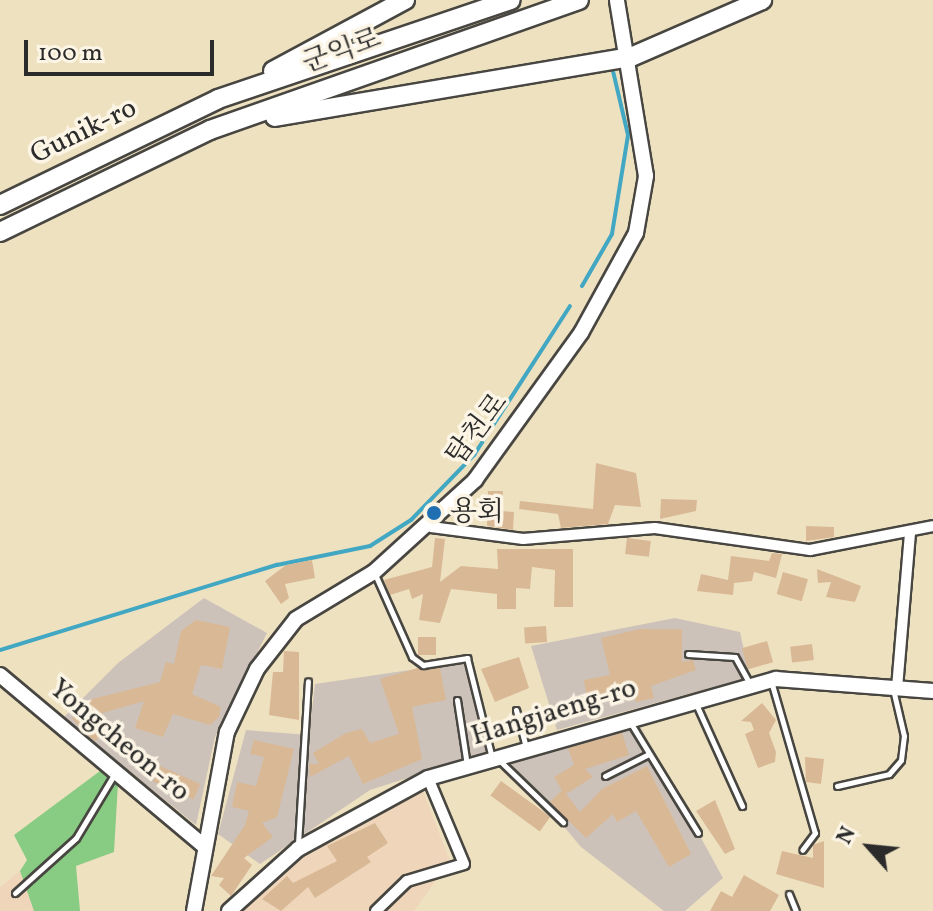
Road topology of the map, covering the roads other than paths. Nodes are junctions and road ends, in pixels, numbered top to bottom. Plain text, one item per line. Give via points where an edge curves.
1 (405, 0) edge
2 (511, 0) edge
3 (579, 0) edge
4 (617, 0) edge
5 (762, 0) edge
6 (631, 57) junction
7 (218, 99) junction
8 (210, 130) junction
9 (0, 205) edge
10 (0, 232) edge
11 (933, 526) edge
12 (431, 527) junction
13 (910, 534) junction
14 (374, 572) junction
15 (688, 654) dead end
16 (0, 675) edge
17 (771, 680) junction
18 (308, 681) dead end
19 (750, 685) junction
20 (895, 688) junction
21 (933, 691) edge
22 (694, 699) junction
23 (457, 700) dead end
24 (516, 710) dead end
25 (627, 718) junction
26 (526, 748) junction
27 (649, 754) junction
28 (494, 758) junction
29 (467, 766) junction
30 (115, 772) junction
31 (605, 776) dead end
32 (428, 778) junction
33 (837, 786) dead end
34 (742, 806) dead end
35 (563, 822) dead end
36 (698, 833) dead end
37 (204, 846) junction
38 (298, 849) junction
39 (802, 850) dead end
40 (15, 893) dead end
41 (789, 894) dead end
42 (194, 911) edge
43 (229, 911) edge
44 (376, 911) edge
45 (796, 911) edge

1 - 7 highway
2 - 7 highway, Gunik-ro
3 - 8 highway, 군익로
4 - 6 main road, 탑천로
5 - 6 highway
6 - 8 highway via 400,91
6 - 12 main road, 탑천로 via 646,176 636,233 581,333 475,480
7 - 9 highway, Gunik-ro
8 - 10 highway, 군익로
11 - 13 street
12 - 13 street via 523,539 655,528 810,550
12 - 14 main road, 탑천로
13 - 20 street
14 - 28 lane via 412,657 423,665 467,658
14 - 37 main road, 탑천로 via 296,619 257,669 227,732
15 - 19 lane via 735,657
16 - 30 main road, Yongcheon-ro
17 - 19 main road, Hangjaeng-ro
17 - 20 main road, Hangjaeng-ro
17 - 39 lane via 815,833
18 - 38 lane
19 - 22 main road, Hangjaeng-ro
20 - 21 main road, Hangjaeng-ro
20 - 33 lane via 904,736 901,760 889,774
22 - 25 main road, Hangjaeng-ro
22 - 34 lane
23 - 29 lane
24 - 26 lane
25 - 26 main road, Hangjaeng-ro
25 - 27 lane
26 - 28 main road, Hangjaeng-ro
27 - 31 lane
27 - 36 lane
28 - 29 main road, Hangjaeng-ro
28 - 35 lane
29 - 32 main road, Hangjaeng-ro
30 - 37 main road, Yongcheon-ro
30 - 40 lane via 76,838
32 - 38 main road, Hangjaeng-ro
32 - 44 street via 464,864 407,881
37 - 42 main road, 탑천로
38 - 43 main road, Hangjaeng-ro
41 - 45 lane

